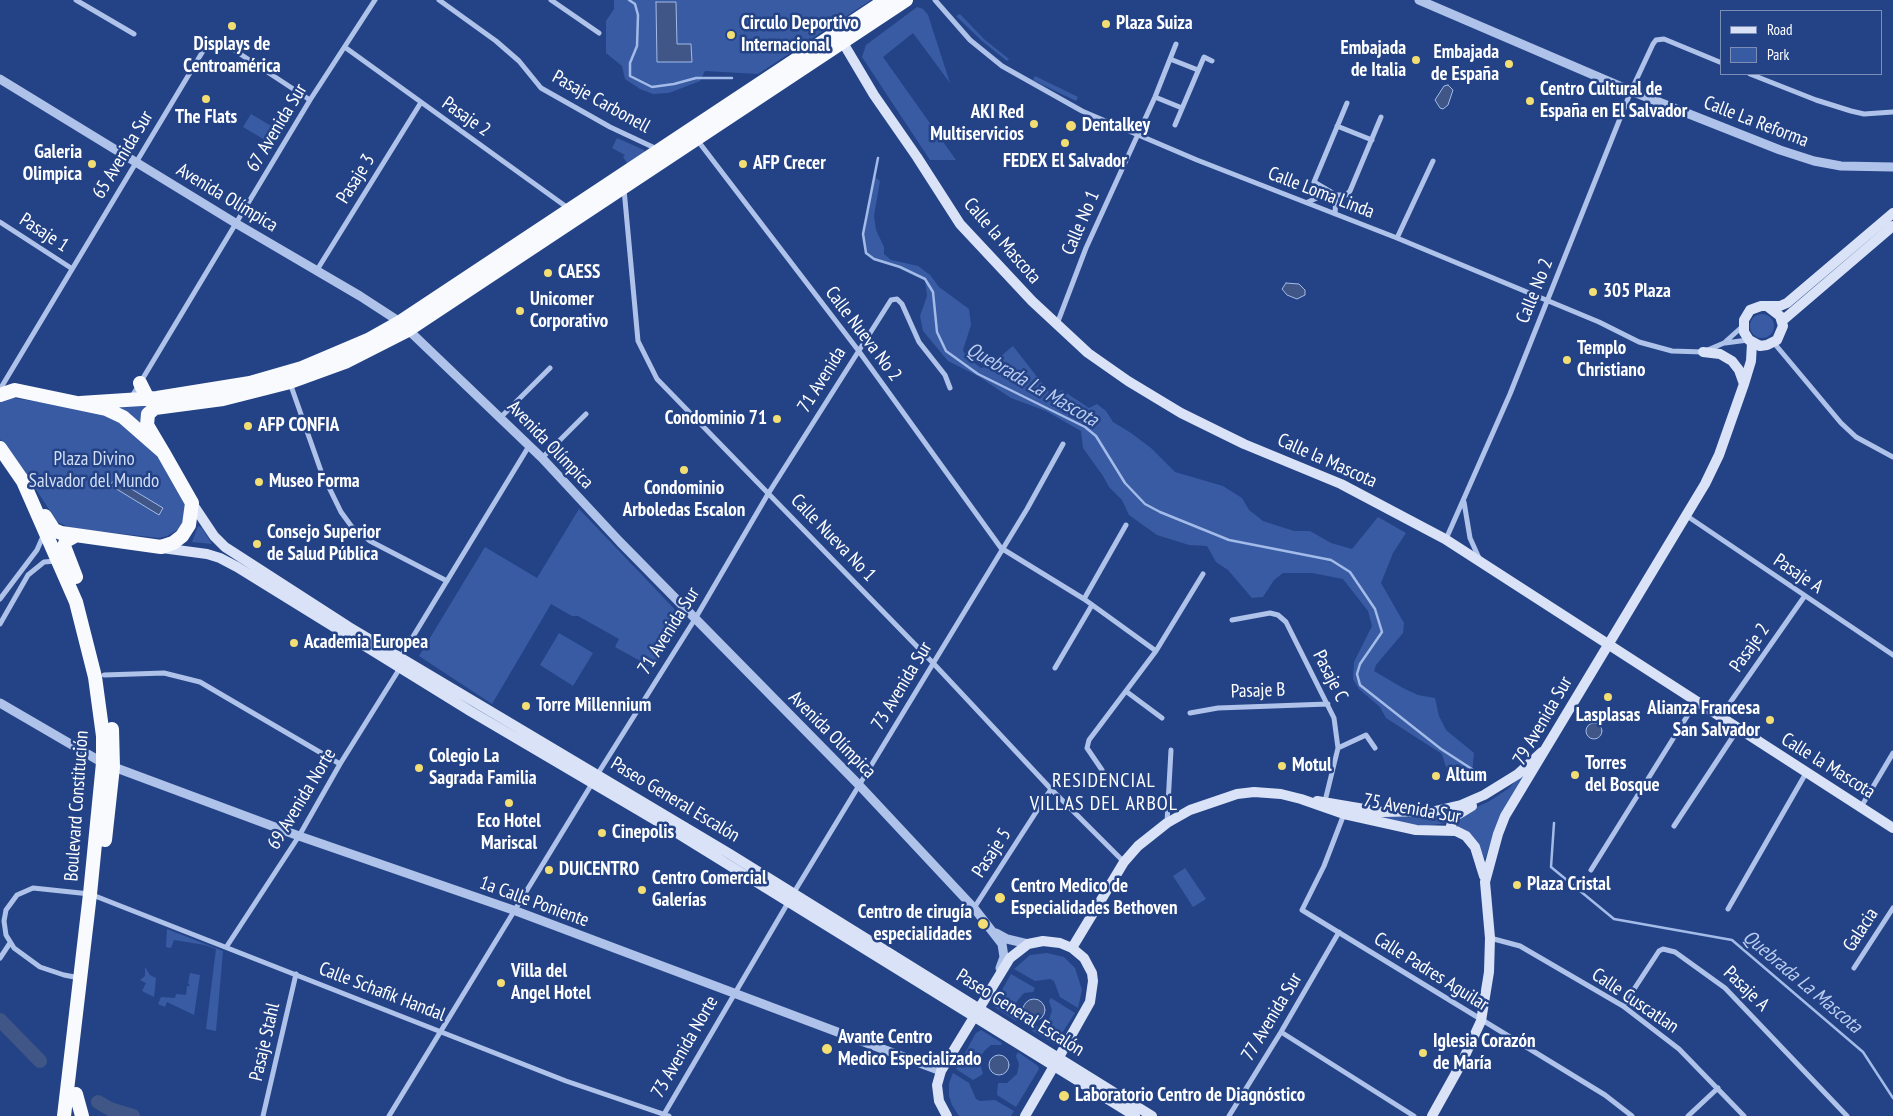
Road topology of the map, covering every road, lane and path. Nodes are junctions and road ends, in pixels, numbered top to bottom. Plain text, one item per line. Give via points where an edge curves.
1 (76, 0) edge
2 (375, 0) edge
3 (439, 0) edge
4 (551, 0) edge
5 (886, 0) edge
6 (906, 0) edge
7 (935, 0) edge
8 (1419, 0) edge
9 (599, 33) dead end
10 (134, 34) dead end
11 (840, 38) junction
12 (1176, 44) dead end
13 (346, 48) junction
14 (1170, 58) junction
15 (1212, 61) dead end
16 (1720, 61) edge
17 (1198, 70) junction
18 (1753, 75) edge
19 (0, 79) edge
20 (1631, 91) junction
21 (1155, 97) junction
22 (310, 100) junction
23 (1347, 103) dead end
24 (420, 104) junction
25 (1182, 108) junction
26 (1893, 112) edge
27 (1382, 117) dead end
28 (1175, 125) dead end
29 (1337, 126) junction
30 (1136, 135) junction
31 (697, 140) junction
32 (1372, 140) junction
33 (660, 151) junction
34 (1433, 161) dead end
35 (138, 162) junction
36 (1893, 167) edge
37 (624, 186) junction
38 (1322, 189) junction
39 (1336, 194) junction
40 (1308, 202) junction
41 (571, 209) junction
42 (1893, 212) edge
43 (1335, 214) junction
44 (0, 222) edge
45 (237, 224) junction
46 (1893, 226) edge
47 (1398, 238) junction
48 (71, 268) junction
49 (317, 270) junction
50 (1546, 302) junction
51 (1767, 306) junction
52 (1782, 320) junction
53 (1057, 325) junction
54 (404, 326) junction
55 (1743, 326) junction
56 (1751, 341) junction
57 (1724, 343) junction
58 (1771, 344) junction
59 (858, 350) junction
60 (1703, 352) junction
61 (1751, 362) junction
62 (550, 368) dead end
63 (290, 382) junction
64 (140, 383) junction
65 (1744, 384) junction
66 (950, 388) dead end
67 (4, 389) edge
68 (148, 399) junction
69 (129, 401) junction
70 (80, 404) junction
71 (586, 414) dead end
72 (501, 417) junction
73 (1063, 444) dead end
74 (529, 446) junction
75 (0, 448) edge
76 (163, 452) junction
77 (542, 458) junction
78 (1893, 458) edge
79 (22, 480) junction
80 (768, 494) junction
81 (1464, 501) junction
82 (192, 503) junction
83 (1687, 516) junction
84 (1126, 524) dead end
85 (45, 532) junction
86 (75, 536) junction
87 (1445, 539) junction
88 (161, 547) junction
89 (1001, 548) junction
90 (1481, 561) junction
91 (60, 562) junction
92 (1203, 574) dead end
93 (447, 581) junction
94 (1804, 597) junction
95 (0, 599) edge
96 (1084, 599) junction
97 (1092, 604) junction
98 (695, 619) junction
99 (1232, 620) dead end
100 (0, 624) edge
101 (1609, 644) junction
102 (1156, 651) junction
103 (1893, 655) edge
104 (400, 663) junction
105 (934, 664) junction
106 (1055, 668) dead end
107 (104, 676) junction
108 (1127, 692) junction
109 (1696, 702) junction
110 (0, 703) edge
111 (1328, 704) junction
112 (1190, 713) dead end
113 (1162, 718) dead end
114 (1720, 718) junction
115 (1738, 729) junction
116 (1548, 747) junction
117 (1338, 748) junction
118 (1375, 748) dead end
119 (1171, 750) dead end
120 (1893, 753) edge
121 (340, 764) junction
122 (108, 765) junction
123 (1102, 770) dead end
124 (1806, 773) junction
125 (1518, 774) junction
126 (595, 778) junction
127 (859, 785) junction
128 (1051, 789) junction
129 (1303, 800) junction
130 (1325, 801) junction
131 (1861, 807) junction
132 (1344, 814) junction
133 (1167, 823) junction
134 (1674, 826) dead end
135 (1893, 828) edge
136 (1450, 829) junction
137 (299, 836) junction
138 (1124, 862) junction
139 (1591, 870) dead end
140 (1485, 882) junction
141 (94, 895) junction
142 (791, 898) junction
143 (974, 908) junction
144 (1893, 908) edge
145 (1728, 909) dead end
146 (516, 911) junction
147 (1339, 932) junction
148 (996, 933) junction
149 (1490, 938) junction
150 (10, 943) junction
151 (1028, 944) junction
152 (227, 946) junction
153 (1072, 948) junction
154 (0, 958) edge
155 (1854, 968) dead end
156 (296, 974) junction
157 (80, 978) junction
158 (998, 979) junction
159 (734, 994) junction
160 (1623, 1006) junction
161 (977, 1012) junction
162 (1481, 1021) junction
163 (439, 1030) junction
164 (1282, 1032) junction
165 (1057, 1062) junction
166 (942, 1071) junction
167 (1718, 1088) junction
168 (72, 1091) junction
169 (665, 1115) edge
170 (58, 1116) edge
171 (64, 1116) edge
172 (73, 1116) edge
173 (82, 1116) edge
174 (263, 1116) edge
175 (389, 1116) edge
176 (947, 1116) edge
177 (1024, 1116) edge
178 (1135, 1116) edge
179 (1152, 1116) edge
180 (1229, 1116) edge
181 (1414, 1116) edge
182 (1432, 1116) edge
183 (1632, 1116) edge
184 (1688, 1116) edge
185 (1744, 1116) edge
186 (1847, 1116) edge

1 - 10 street
2 - 13 street, 67 Avenida Sur
3 - 33 street, Pasaje Carbonell via 496,41 541,88
4 - 9 street
5 - 11 highway
6 - 11 highway
7 - 30 street, Calle Loma Linda via 970,40 1014,74 1075,108
8 - 20 street, Calle La Reforma
11 - 31 highway
11 - 33 highway
11 - 53 main road, Calle la Mascota via 960,224
12 - 14 street, Calle No 1
13 - 22 street, 67 Avenida Sur
13 - 24 street, Pasaje 2
14 - 17 street
14 - 21 street, Calle No 1
15 - 17 street via 1204,57
16 - 20 street, Calle No 2 via 1660,39 1653,44
17 - 25 street
18 - 26 street via 1843,109 1864,114
19 - 35 street, Avenida Olímpica
20 - 36 street, Calle La Reforma via 1814,161 1858,168
20 - 50 street, Calle No 2
21 - 25 street
21 - 30 street, Calle No 1
22 - 35 street, 65 Avenida Sur via 222,42 210,41
22 - 45 street, 67 Avenida Sur
23 - 29 street
24 - 41 street, Pasaje 2
24 - 49 street, Pasaje 3
25 - 28 street
27 - 32 street
29 - 32 street
29 - 38 street via 1314,182
30 - 40 street, Calle Loma Linda
30 - 53 street, Calle No 1 via 1086,248
31 - 37 highway
31 - 59 street, Calle Nueva No 2
32 - 39 street via 1350,191 1346,195
33 - 41 highway
34 - 47 street
35 - 45 street, Avenida Olímpica
35 - 48 street, 65 Avenida Sur
37 - 54 highway
37 - 80 street, Calle Nueva No 1 via 638,341 647,363 669,394
38 - 39 street
38 - 40 street via 1319,197
39 - 43 street
40 - 43 street, Calle Loma Linda
41 - 54 highway
42 - 51 main road via 1787,303
43 - 47 street, Calle Loma Linda
44 - 48 street, Pasaje 1
45 - 49 street, Avenida Olímpica
45 - 64 street, 67 Avenida Sur
46 - 52 main road
47 - 50 street, Calle Loma Linda
48 - 67 street, 65 Avenida Sur
49 - 54 street, Avenida Olímpica
50 - 60 street, Calle Loma Linda via 1639,342 1672,350
50 - 81 street, Calle No 2
51 - 52 main road
51 - 55 main road via 1750,310
52 - 58 main road via 1782,332
53 - 87 main road, Calle la Mascota via 1104,365 1173,409 1244,444 1341,484
54 - 63 highway via 345,362
54 - 68 highway via 295,371 210,391
54 - 72 street, Avenida Olímpica
55 - 56 main road
55 - 57 street, Calle Loma Linda
56 - 57 street, Calle Loma Linda
56 - 58 main road
56 - 61 main road, 79 Avenida Sur
57 - 60 street, Calle Loma Linda
58 - 61 main road, 79 Avenida Sur
58 - 78 street via 1856,437
59 - 66 street, 71 Avenida via 888,304 897,299 919,342 945,375
59 - 80 street, 71 Avenida
59 - 89 street, Calle Nueva No 2
60 - 65 main road via 1720,354 1732,362
61 - 65 main road, 79 Avenida Sur
62 - 72 street
63 - 76 highway via 223,399 155,408 148,414 147,425
63 - 93 street via 321,471 352,527 370,541
64 - 68 highway
64 - 69 street, 67 Avenida Sur
65 - 83 main road, 79 Avenida Sur via 1719,455
67 - 70 highway
68 - 69 highway
69 - 70 highway
70 - 76 highway via 106,409 123,417
71 - 77 street
72 - 74 street, Avenida Olímpica
73 - 89 street, 73 Avenida Sur
74 - 77 street, Avenida Olímpica
74 - 93 street, 69 Avenida Norte
75 - 79 highway
76 - 82 highway
77 - 98 street, Avenida Olímpica
79 - 85 highway, Boulevard Constitución
79 - 86 highway via 54,530
80 - 98 street, 71 Avenida Sur
80 - 105 street, Calle Nueva No 1
81 - 87 street, Calle No 2
81 - 90 street via 1470,538
82 - 88 highway via 189,525 182,536
82 - 104 main road, Paseo General Escalón via 225,547
83 - 94 street, Pasaje A
83 - 101 main road, 79 Avenida Sur
84 - 96 street
85 - 91 highway, Boulevard Constitución
85 - 95 street via 36,550
86 - 88 highway
86 - 107 highway, Boulevard Constitución via 64,546 87,607
87 - 90 main road, Calle la Mascota
88 - 104 main road, Paseo General Escalón via 220,558
89 - 96 street
89 - 105 street, 73 Avenida Sur
90 - 101 main road, Calle la Mascota
91 - 100 street via 44,562 31,571
91 - 122 highway, Boulevard Constitución via 76,602 93,666
92 - 102 street
93 - 104 street, 69 Avenida Norte
94 - 103 street, Pasaje A
94 - 114 street, Pasaje 2
96 - 97 street
97 - 102 street
97 - 106 street
98 - 126 street, 71 Avenida Sur
98 - 127 street, Avenida Olímpica
99 - 111 street, Pasaje C via 1270,613 1278,615 1286,622
101 - 109 main road, Calle la Mascota
101 - 116 main road, 79 Avenida Sur
102 - 108 street
104 - 121 street, 69 Avenida Norte
104 - 126 main road, Paseo General Escalón via 506,733
105 - 127 street, 73 Avenida Sur
105 - 128 street, Calle Nueva No 1
107 - 121 street via 164,673 200,682
107 - 122 highway, Boulevard Constitución via 112,730
108 - 113 street
108 - 123 street via 1089,740 1087,748
109 - 114 main road, Calle la Mascota
109 - 139 street
110 - 122 street, 1a Calle Poniente
111 - 112 street, Pasaje B via 1218,708
111 - 117 street, Pasaje C via 1334,718
114 - 115 main road, Calle la Mascota
115 - 124 main road, Calle la Mascota
115 - 134 street
116 - 125 main road, 75 Avenida Sur
116 - 140 main road, 79 Avenida Sur via 1505,816
117 - 118 street via 1366,735
117 - 130 street, Pasaje C
119 - 133 street
120 - 131 street
121 - 137 street, 69 Avenida Norte
122 - 137 street, 1a Calle Poniente
122 - 141 highway, Boulevard Constitución
124 - 131 main road, Calle la Mascota
124 - 145 street
125 - 130 main road, 75 Avenida Sur via 1462,805 1435,811 1382,812
125 - 136 main road via 1498,793 1458,813
126 - 142 main road, Paseo General Escalón
126 - 146 street, 71 Avenida Sur
127 - 142 street, 73 Avenida Sur
127 - 143 street, Avenida Olímpica
128 - 138 street, Calle Nueva No 1
128 - 143 street, Pasaje 5
129 - 130 main road, 75 Avenida Sur
129 - 132 main road, 75 Avenida Sur
129 - 133 main road, 75 Avenida Sur via 1268,793 1237,794 1190,810
131 - 135 main road, Calle la Mascota
132 - 136 main road, 75 Avenida Sur via 1416,830
132 - 147 street, Calle Padres Aguilar via 1324,866 1302,910
133 - 138 main road, 75 Avenida Sur
136 - 140 main road, 75 Avenida Sur via 1462,833 1475,847
137 - 146 street, 1a Calle Poniente
137 - 152 street, 69 Avenida Norte
138 - 153 main road, 75 Avenida Sur
140 - 149 main road, 79 Avenida Sur
141 - 150 street, Calle Schafik Handal via 33,888 17,896 4,915
141 - 152 street, Calle Schafik Handal
141 - 157 highway, Boulevard Constitución
141 - 168 highway, Boulevard Constitución
142 - 159 street, 73 Avenida Sur
142 - 161 main road, Paseo General Escalón
143 - 148 street, Avenida Olímpica
144 - 155 street, Galacia
146 - 159 street, 1a Calle Poniente
146 - 163 street, 71 Avenida Sur
147 - 162 street, Calle Padres Aguilar
147 - 164 street, 77 Avenida Sur
148 - 151 street, Avenida Olímpica
148 - 158 street, Avenida Olímpica via 1004,953
149 - 160 street, Calle Cuscatlan via 1520,946
149 - 162 main road, 79 Avenida Sur via 1489,972
150 - 154 street
150 - 157 street via 40,967
151 - 153 main road via 1043,941
151 - 158 main road via 1010,958
152 - 156 street, Calle Schafik Handal
153 - 165 main road via 1084,958 1092,973 1094,990
156 - 163 street, Calle Schafik Handal
156 - 174 street, Pasaje Stahl
157 - 168 highway, Boulevard Constitución
158 - 161 main road
159 - 166 street, 1a Calle Poniente
159 - 169 street, 73 Avenida Norte
160 - 167 street, Calle Cuscatlan via 1679,1049
160 - 186 street, Pasaje A via 1659,951 1675,952 1725,988
161 - 165 main road, Paseo General Escalón
161 - 166 main road
162 - 182 main road, 79 Avenida Sur
162 - 183 street, Calle Padres Aguilar via 1605,1095
163 - 169 street, Calle Schafik Handal via 566,1081
163 - 175 street, 71 Avenida Sur
164 - 180 street, 77 Avenida Sur
164 - 181 street
165 - 177 main road
165 - 178 main road, Paseo General Escalón
165 - 179 main road, Paseo General Escalón
166 - 176 main road via 938,1085 939,1101
167 - 184 street
167 - 185 street, Calle Cuscatlan
168 - 170 highway, Boulevard Constitución
168 - 171 highway, Boulevard Constitución
168 - 172 highway, Boulevard Constitución
168 - 173 highway, Boulevard Constitución

